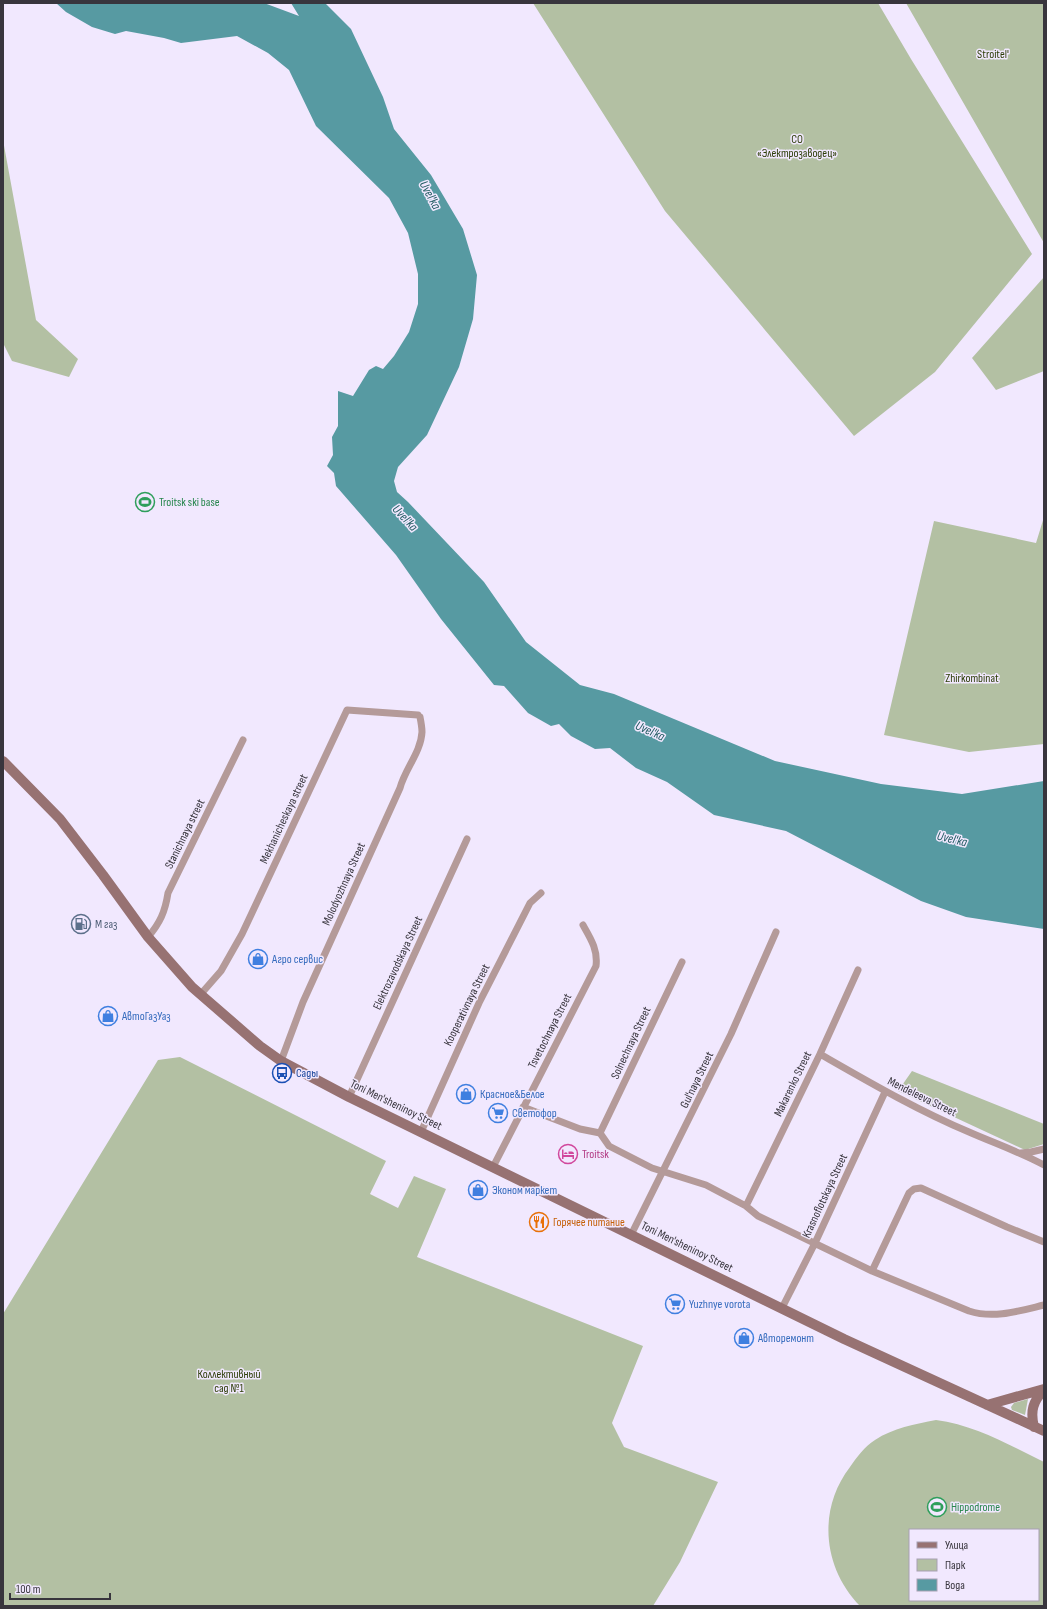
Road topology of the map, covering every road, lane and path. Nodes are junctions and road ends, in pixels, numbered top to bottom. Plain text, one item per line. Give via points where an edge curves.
1 (419, 716) joint
2 (244, 740) dead end
3 (3, 761) edge
4 (467, 839) dead end
5 (541, 893) dead end
6 (583, 925) dead end
7 (776, 932) dead end
8 (148, 937) junction
9 (682, 962) dead end
10 (858, 970) dead end
11 (200, 995) junction
12 (820, 1054) junction
13 (282, 1061) junction
14 (885, 1092) junction
15 (349, 1097) junction
16 (523, 1107) junction
17 (420, 1132) junction
18 (600, 1133) junction
19 (1044, 1149) edge
20 (1018, 1153) junction
21 (1044, 1166) edge
22 (493, 1167) junction
23 (665, 1171) junction
24 (746, 1206) junction
25 (631, 1235) junction
26 (1044, 1242) edge
27 (815, 1243) junction
28 (872, 1271) junction
29 (1044, 1305) edge
30 (782, 1308) junction
31 (1044, 1390) edge
32 (987, 1405) junction
33 (1034, 1426) junction
34 (1044, 1431) edge

1 - 11 street, Mekhanicheskaya street via 347,710 242,934 221,971
1 - 13 street, Molodyozhnaya Street via 422,732 418,748 403,776 400,788 303,1002
2 - 8 street, Stanichnaya street via 168,893 158,926
3 - 8 main road, Toni Men'sheninoy Street via 60,819
4 - 15 street, Elektrozavodskaya Street
5 - 17 street, Kooperativnaya Street via 530,903
6 - 16 street, Tsvetochnaya Street via 593,942 597,957 596,966
7 - 23 street, Gul'naya Street via 731,1034
8 - 11 main road, Toni Men'sheninoy Street
9 - 18 street, Solnechnaya Street
10 - 12 street, Makarenko Street
11 - 13 main road, Toni Men'sheninoy Street via 241,1031
12 - 14 street, Mendeleeva Street
12 - 24 street, Makarenko Street
13 - 15 main road, Toni Men'sheninoy Street
14 - 20 street, Mendeleeva Street
14 - 27 street, Krasnoflotskaya Street
15 - 17 main road, Toni Men'sheninoy Street
16 - 18 street via 580,1129
16 - 22 street, Tsvetochnaya Street
17 - 22 main road, Toni Men'sheninoy Street
18 - 23 street via 609,1146 652,1168
19 - 20 street
20 - 21 street, Mendeleeva Street
22 - 25 main road, Toni Men'sheninoy Street
23 - 24 street via 706,1185
23 - 25 street, Gul'naya Street
24 - 27 street via 758,1216
25 - 30 main road, Toni Men'sheninoy Street
26 - 28 street via 921,1188 914,1189 909,1193
27 - 28 street
27 - 30 street, Krasnoflotskaya Street
28 - 29 street via 982,1316
30 - 32 main road, Toni Men'sheninoy Street
31 - 32 main road
31 - 33 main road via 1038,1396 1032,1410
32 - 33 main road, Toni Men'sheninoy Street
33 - 34 main road, Toni Men'sheninoy Street

